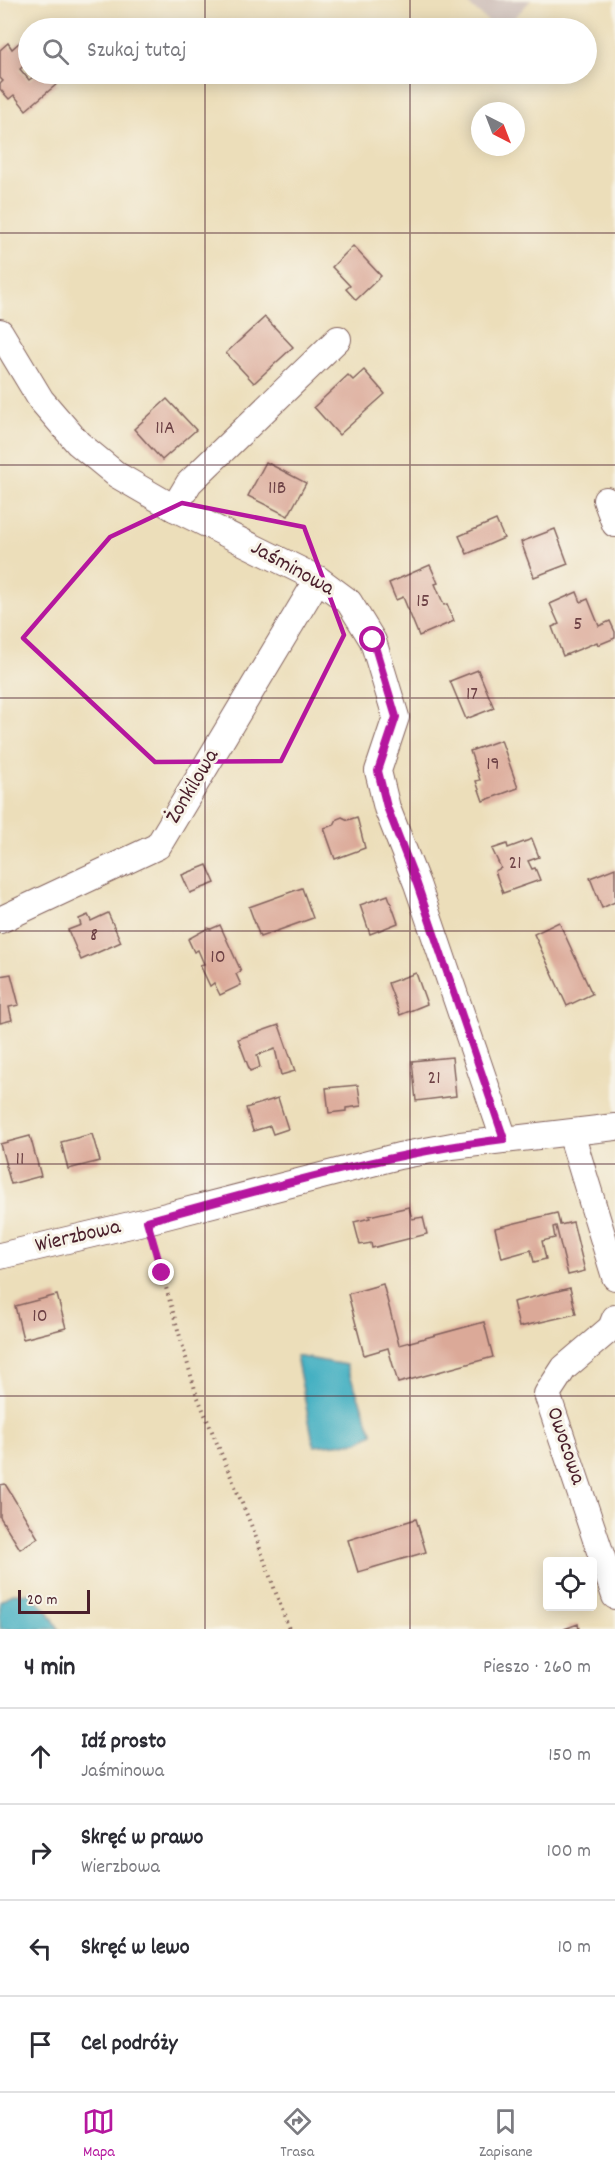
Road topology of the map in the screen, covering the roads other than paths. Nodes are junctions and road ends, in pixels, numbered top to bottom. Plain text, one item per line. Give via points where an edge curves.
1 (0, 332) edge
2 (338, 339) dead end
3 (174, 508) junction
4 (318, 579) junction
5 (0, 920) edge
6 (615, 1127) edge
7 (572, 1133) junction
8 (504, 1139) junction
9 (0, 1256) edge
10 (615, 1276) edge
11 (615, 1317) edge
12 (615, 1596) edge

1 - 3 street, Jaśminowa via 41,400 78,443 117,475
2 - 3 street via 189,483
3 - 4 street, Jaśminowa
4 - 5 street, Żonkilowa via 158,846
4 - 8 street, Jaśminowa via 349,602 373,640 396,717 378,771 387,807
6 - 7 street, Wierzbowa
7 - 8 street, Wierzbowa
7 - 10 street
8 - 9 street, Wierzbowa via 399,1156
11 - 12 street, Owocowa via 611,1328 564,1368 547,1394

